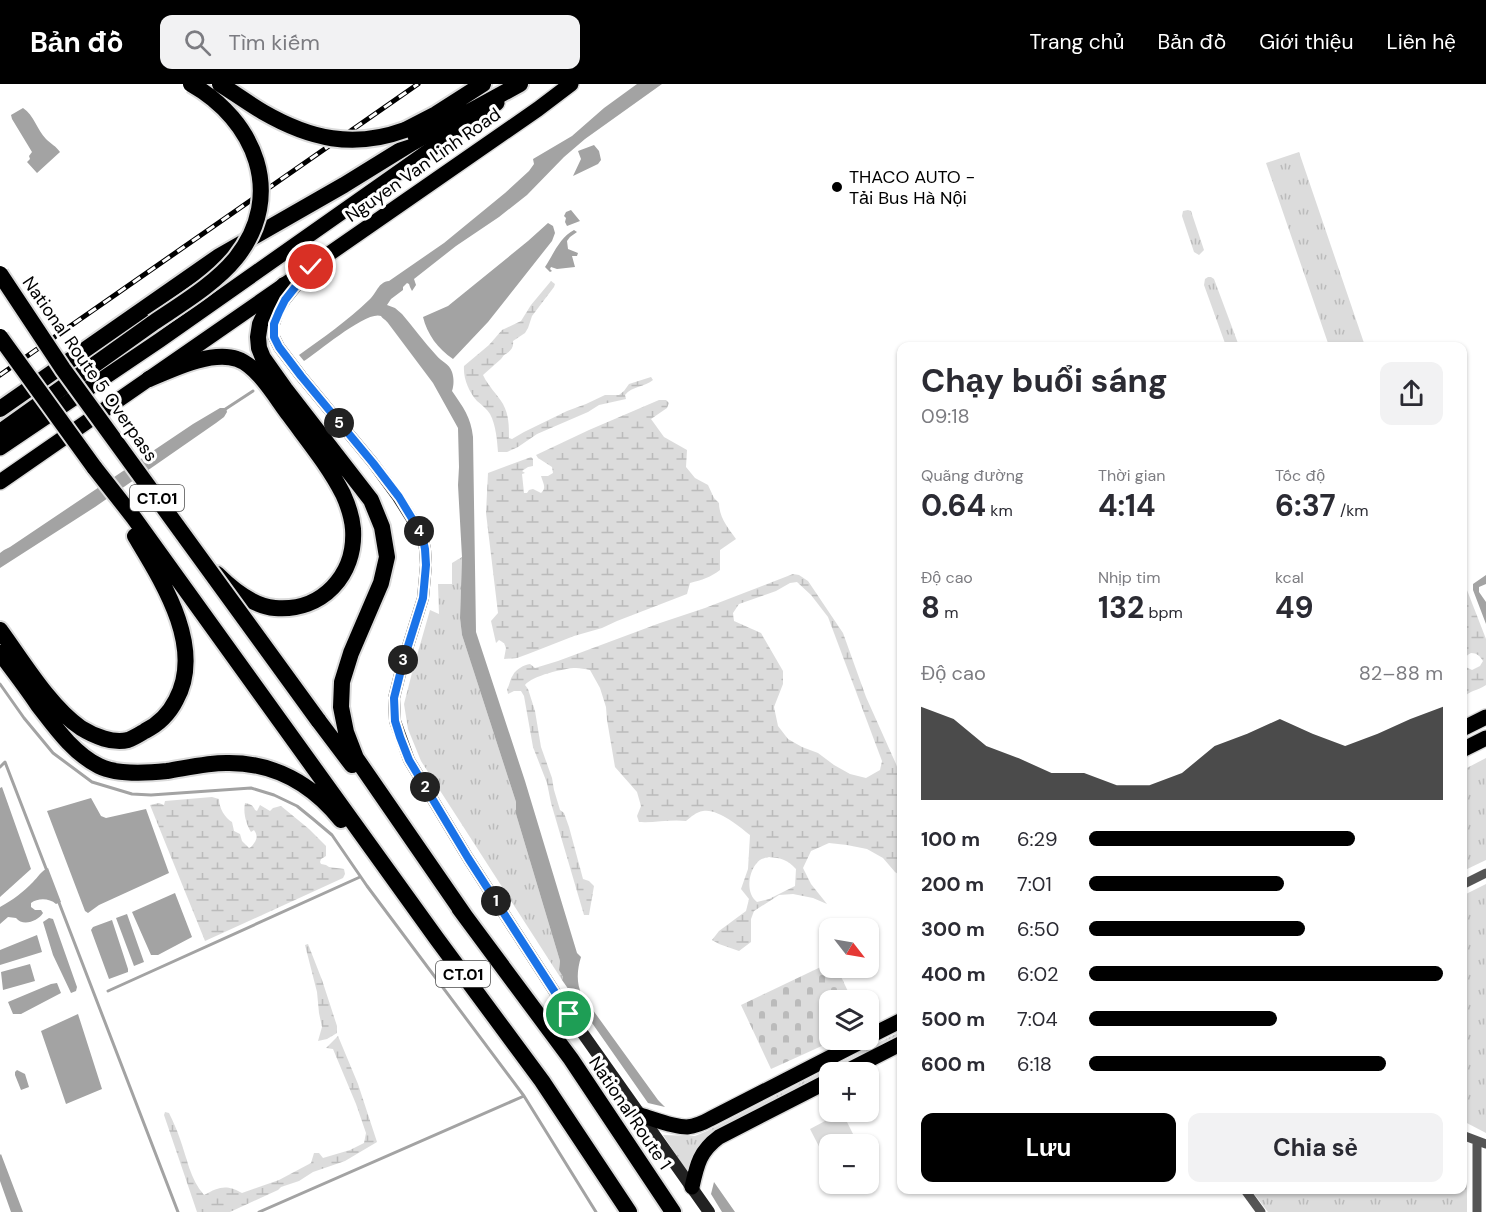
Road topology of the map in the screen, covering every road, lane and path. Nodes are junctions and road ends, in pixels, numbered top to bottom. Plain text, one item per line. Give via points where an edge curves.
1 (191, 84) edge
2 (220, 84) edge
3 (483, 84) edge
4 (522, 84) edge
5 (571, 84) edge
6 (311, 267) junction
7 (0, 274) edge
8 (284, 285) junction
9 (0, 340) edge
10 (301, 376) junction
11 (149, 379) junction
12 (285, 389) junction
13 (0, 409) edge
14 (0, 432) edge
15 (0, 448) edge
16 (94, 467) junction
17 (0, 482) edge
18 (159, 500) junction
19 (0, 630) edge
20 (0, 653) edge
21 (1486, 717) edge
22 (318, 720) joint
23 (1467, 726) edge
24 (1486, 738) edge
25 (1467, 748) edge
26 (1486, 873) edge
27 (1467, 882) edge
28 (465, 916) junction
29 (437, 939) junction
30 (897, 1022) edge
31 (879, 1032) edge
32 (897, 1046) edge
33 (845, 1050) edge
34 (864, 1062) edge
35 (819, 1086) edge
36 (640, 1115) junction
37 (1481, 1142) edge
38 (692, 1187) junction
39 (1248, 1194) edge
40 (629, 1212) edge
41 (673, 1212) edge
42 (708, 1212) edge
43 (1261, 1212) edge
44 (1477, 1212) edge

1 - 14 highway, bridge via 231,116 247,138 260,171 260,206 244,246 201,290
2 - 3 highway, bridge via 291,126 345,140 367,140 405,130
4 - 13 highway via 412,143 218,257
4 - 15 main road, Nguyen Van Linh Road via 169,334
5 - 6 main road, Nguyen Van Linh Road
6 - 8 main road, Nguyen Van Linh Road
6 - 10 main road via 285,300 274,324 279,347
7 - 18 highway, National Route 5 Overpass / CT.01, bridge via 63,369
8 - 11 main road, Nguyen Van Linh Road
8 - 12 highway via 266,311 258,337 263,358
9 - 16 highway, CT.01, bridge
10 - 12 main road
10 - 36 main road via 399,497 422,535 426,565 423,598 394,698 395,721 409,760 556,995
11 - 17 main road, Nguyen Van Linh Road
11 - 18 highway, bridge via 191,362 226,356 244,362 256,372 326,464 348,507 353,531 347,566 340,580 321,597 294,608 259,604 217,574
12 - 28 highway via 371,500 382,526 387,557 381,583 342,682 346,732 356,758
16 - 19 highway via 160,577 178,618 186,648 186,671 172,708 160,721 128,740 98,736 63,713
16 - 29 highway, CT.01
18 - 22 highway, National Route 5 Overpass / CT.01, bridge
20 - 29 highway via 57,729 79,753 100,767 152,773 226,762 276,770 300,782 333,810
21 - 23 main road
22 - 28 highway, National Route 1 / CT.01
24 - 25 main road
26 - 27 street
28 - 41 highway, National Route 1 / CT.01 via 571,1059
29 - 40 highway, CT.01 via 542,1082
30 - 31 main road
32 - 34 main road
33 - 36 main road via 696,1125 677,1126
35 - 38 main road via 719,1137 699,1159
36 - 38 main road
37 - 44 street
38 - 42 main road
39 - 43 street

